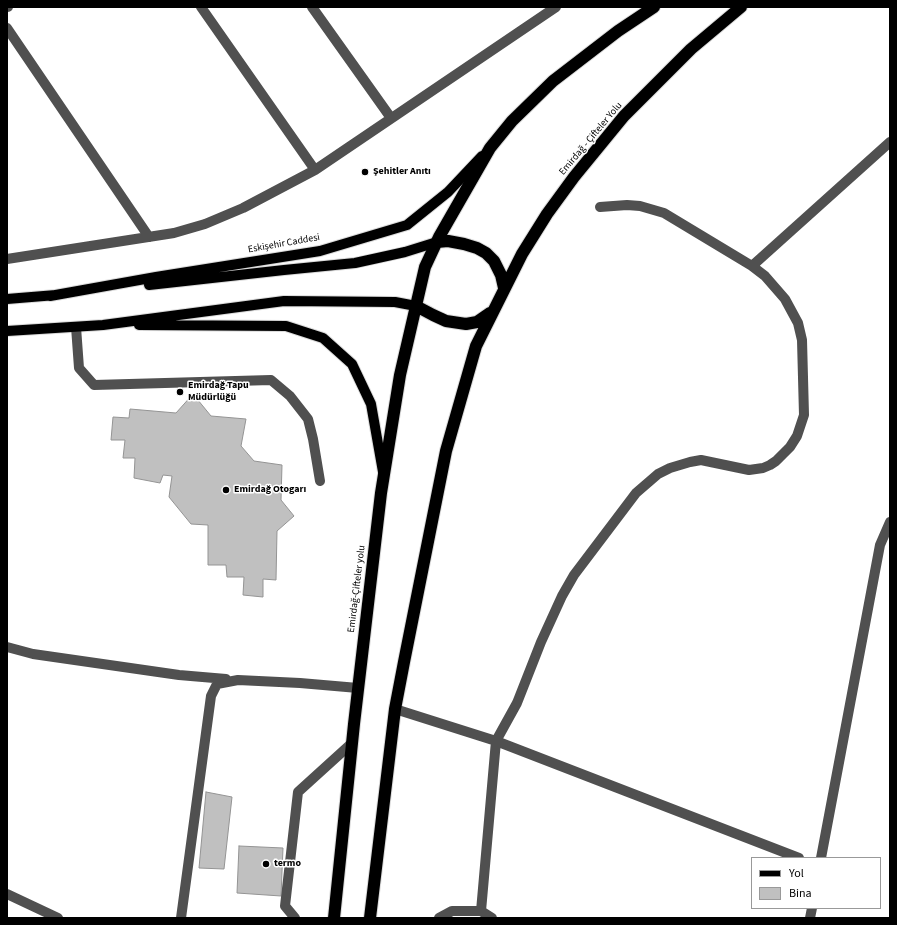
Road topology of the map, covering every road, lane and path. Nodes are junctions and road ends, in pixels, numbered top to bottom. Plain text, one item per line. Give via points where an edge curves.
1 (201, 7) edge
2 (312, 7) edge
3 (556, 7) edge
4 (654, 7) edge
5 (741, 7) edge
6 (7, 28) edge
7 (391, 118) junction
8 (890, 142) edge
9 (490, 148) junction
10 (315, 170) junction
11 (600, 207) dead end
12 (149, 237) junction
13 (437, 242) junction
14 (7, 259) edge
15 (752, 266) junction
16 (504, 288) junction
17 (50, 296) junction
18 (7, 299) edge
19 (416, 306) junction
20 (491, 312) junction
21 (103, 325) junction
22 (76, 327) junction
23 (7, 331) edge
24 (383, 477) junction
25 (320, 481) dead end
26 (890, 522) edge
27 (7, 647) edge
28 (238, 680) junction
29 (358, 688) junction
30 (395, 709) junction
31 (496, 741) junction
32 (352, 743) junction
33 (796, 857) edge
34 (821, 857) edge
35 (7, 894) edge
36 (482, 911) junction
37 (58, 918) edge
38 (181, 918) edge
39 (295, 918) edge
40 (334, 918) edge
41 (370, 918) edge
42 (439, 918) edge
43 (492, 918) edge

1 - 10 street
2 - 7 street
3 - 7 street
4 - 9 highway via 553,81 512,121
5 - 16 highway, Emirdağ - Çifteler Yolu via 691,50 624,116 547,214
6 - 12 street
7 - 10 street
8 - 15 street
9 - 13 highway
9 - 17 main road, Eskişehir Caddesi via 448,192 407,224 320,251
10 - 12 street via 218,219 174,233
11 - 15 street via 626,205 664,213
12 - 14 street
13 - 16 highway via 464,244 486,254 494,261
13 - 17 main road, Eskişehir Caddesi via 355,263
13 - 19 highway, Emirdağ-Çifteler yolu via 425,267
15 - 31 street via 776,288 798,324 802,340 804,404 803,420 797,436 781,457 763,468 749,470 701,460 690,462 658,474 636,493 574,575 562,596 543,636 517,703
16 - 20 highway, Emirdağ - Çifteler Yolu
17 - 18 main road, Eskişehir Caddesi
19 - 20 highway via 446,320 466,324 477,322
19 - 21 main road via 395,302 284,301
19 - 24 highway, Emirdağ-Çifteler yolu via 400,375
20 - 30 highway via 476,346 446,451
21 - 22 main road
21 - 24 main road via 286,326 323,338 352,364 371,404
22 - 23 main road
22 - 25 street via 79,368 94,385 271,380 290,396 308,419
24 - 29 highway, Emirdağ-Çifteler yolu
26 - 34 street via 880,545
27 - 28 street via 34,654 179,675
28 - 29 street
28 - 38 street via 217,684 211,696
29 - 32 highway, Emirdağ-Çifteler yolu
30 - 31 street
30 - 41 highway
31 - 33 street
31 - 36 street
32 - 39 street via 298,792 286,906
32 - 40 highway, Emirdağ-Çifteler yolu
35 - 37 street
36 - 42 street via 452,911
36 - 43 street

